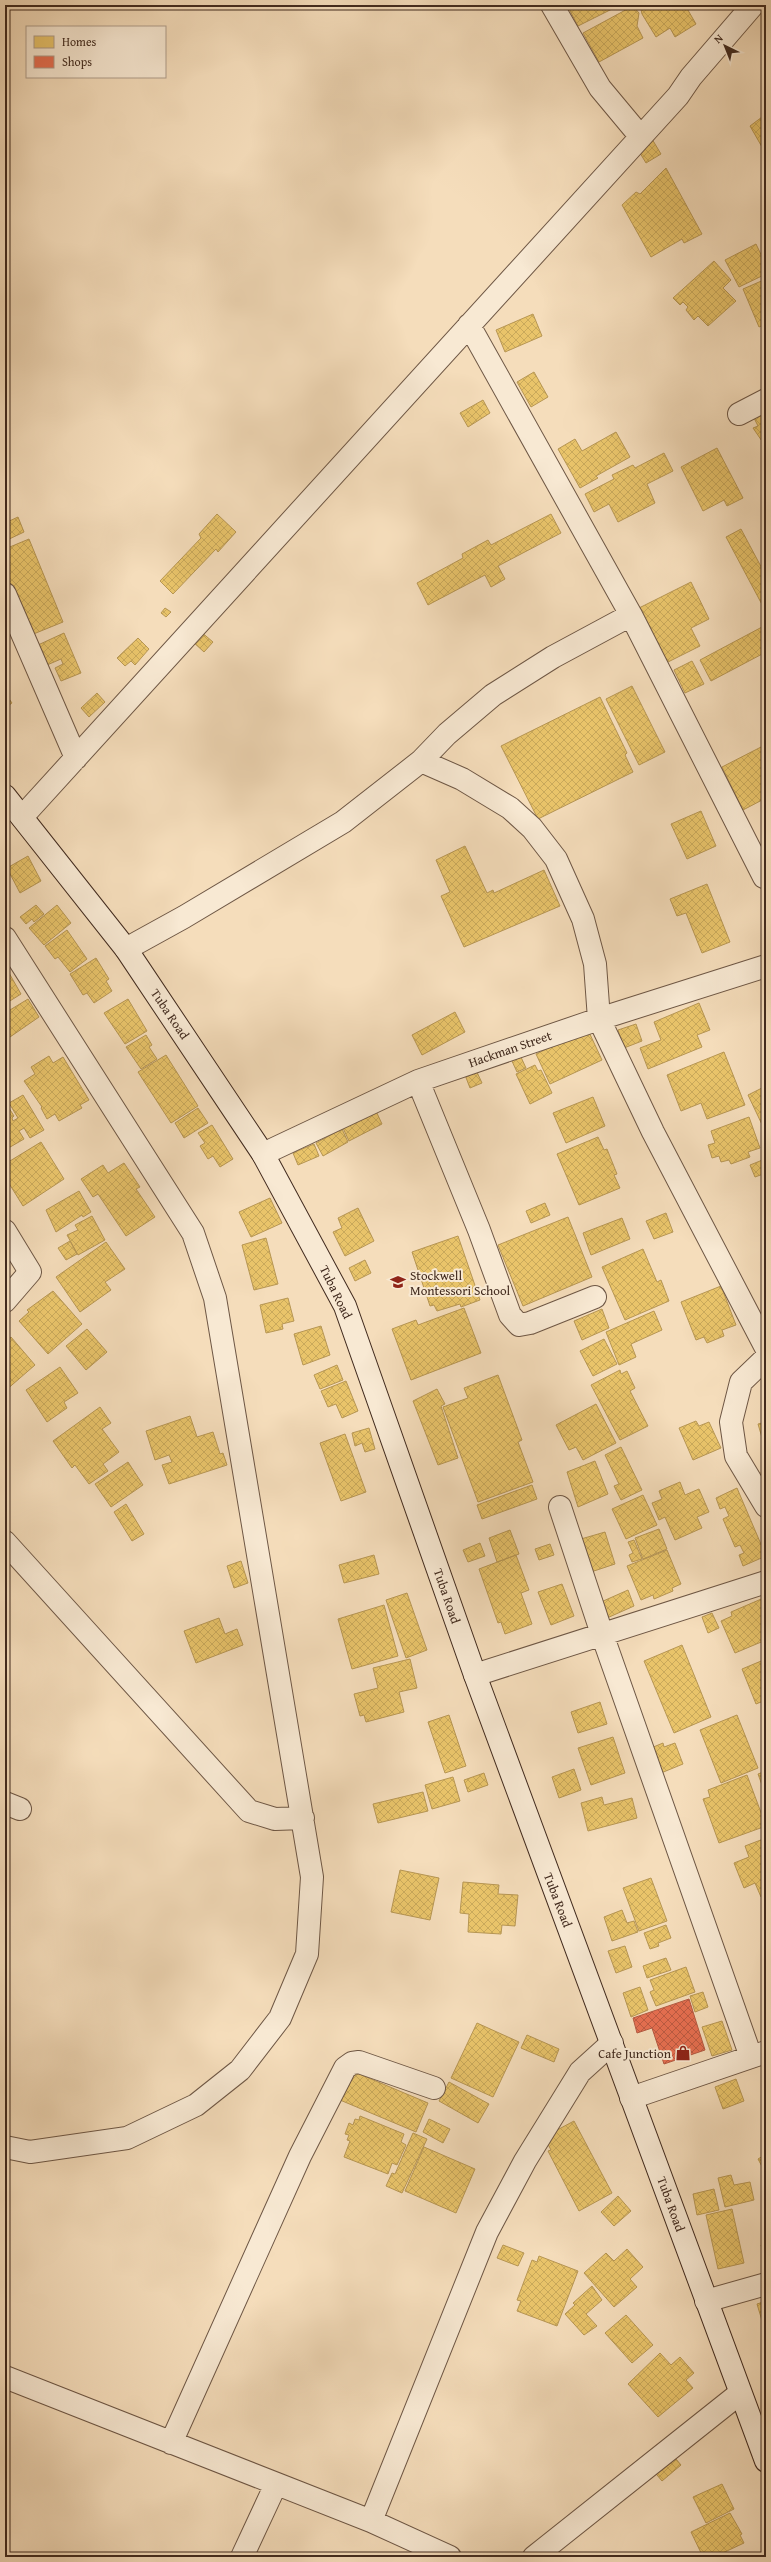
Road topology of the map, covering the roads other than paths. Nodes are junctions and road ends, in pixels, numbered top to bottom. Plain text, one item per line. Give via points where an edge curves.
1 (552, 5) edge
2 (753, 5) edge
3 (640, 136) junction
4 (469, 325) junction
5 (766, 400) edge
6 (739, 414) dead end
7 (5, 594) edge
8 (631, 615) junction
9 (76, 758) junction
10 (421, 762) junction
11 (5, 796) edge
12 (22, 817) junction
13 (764, 877) dead end
14 (5, 938) edge
15 (126, 949) junction
16 (766, 966) edge
17 (599, 1019) junction
18 (418, 1081) junction
19 (262, 1154) junction
20 (5, 1231) edge
21 (595, 1297) dead end
22 (5, 1301) edge
23 (766, 1348) edge
24 (766, 1358) edge
25 (766, 1506) edge
26 (560, 1507) dead end
27 (5, 1542) edge
28 (766, 1582) edge
29 (602, 1634) junction
30 (475, 1675) junction
31 (303, 1818) junction
32 (612, 2043) junction
33 (758, 2055) edge
34 (434, 2088) dead end
35 (631, 2098) junction
36 (5, 2147) edge
37 (766, 2284) edge
38 (706, 2301) junction
39 (5, 2376) edge
40 (739, 2394) junction
41 (171, 2443) junction
42 (766, 2461) edge
43 (276, 2484) junction
44 (371, 2521) junction
45 (242, 2557) edge
46 (450, 2557) edge
47 (534, 2557) edge

1 - 3 street via 600,88
2 - 3 street via 691,77 678,96
3 - 4 street
4 - 8 street
4 - 9 street
5 - 6 street
7 - 9 street
8 - 10 street via 553,657 493,694 447,734
8 - 13 street
9 - 12 street
10 - 15 street via 343,822
10 - 17 street via 462,779 510,808 532,828 556,859 583,919 595,964
11 - 12 street, Tuba Road
12 - 15 street, Tuba Road
14 - 31 street via 193,1233 212,1290
15 - 19 street, Tuba Road
16 - 17 street, Hackman Street
17 - 18 street, Hackman Street
17 - 23 street via 653,1132
18 - 19 street, Hackman Street
18 - 21 street via 479,1230 510,1315 519,1325 530,1323
19 - 30 street, Tuba Road via 345,1306
20 - 22 street via 30,1272
24 - 25 street via 741,1382 730,1422 736,1456
26 - 29 street
27 - 31 street via 249,1811 275,1819
28 - 29 street
29 - 30 street
29 - 33 street
30 - 32 street, Tuba Road
31 - 36 street via 312,1877 307,1954 280,2018 240,2070 196,2105 127,2138 30,2152
32 - 35 street, Tuba Road
32 - 44 street via 580,2072 525,2161 487,2232
33 - 35 street
34 - 41 street via 359,2062 345,2068 300,2156
35 - 38 street, Tuba Road
37 - 38 street
38 - 40 street, Tuba Road
39 - 41 street
40 - 42 street, Tuba Road
40 - 47 street
41 - 43 street
43 - 44 street
43 - 45 street
44 - 46 street

